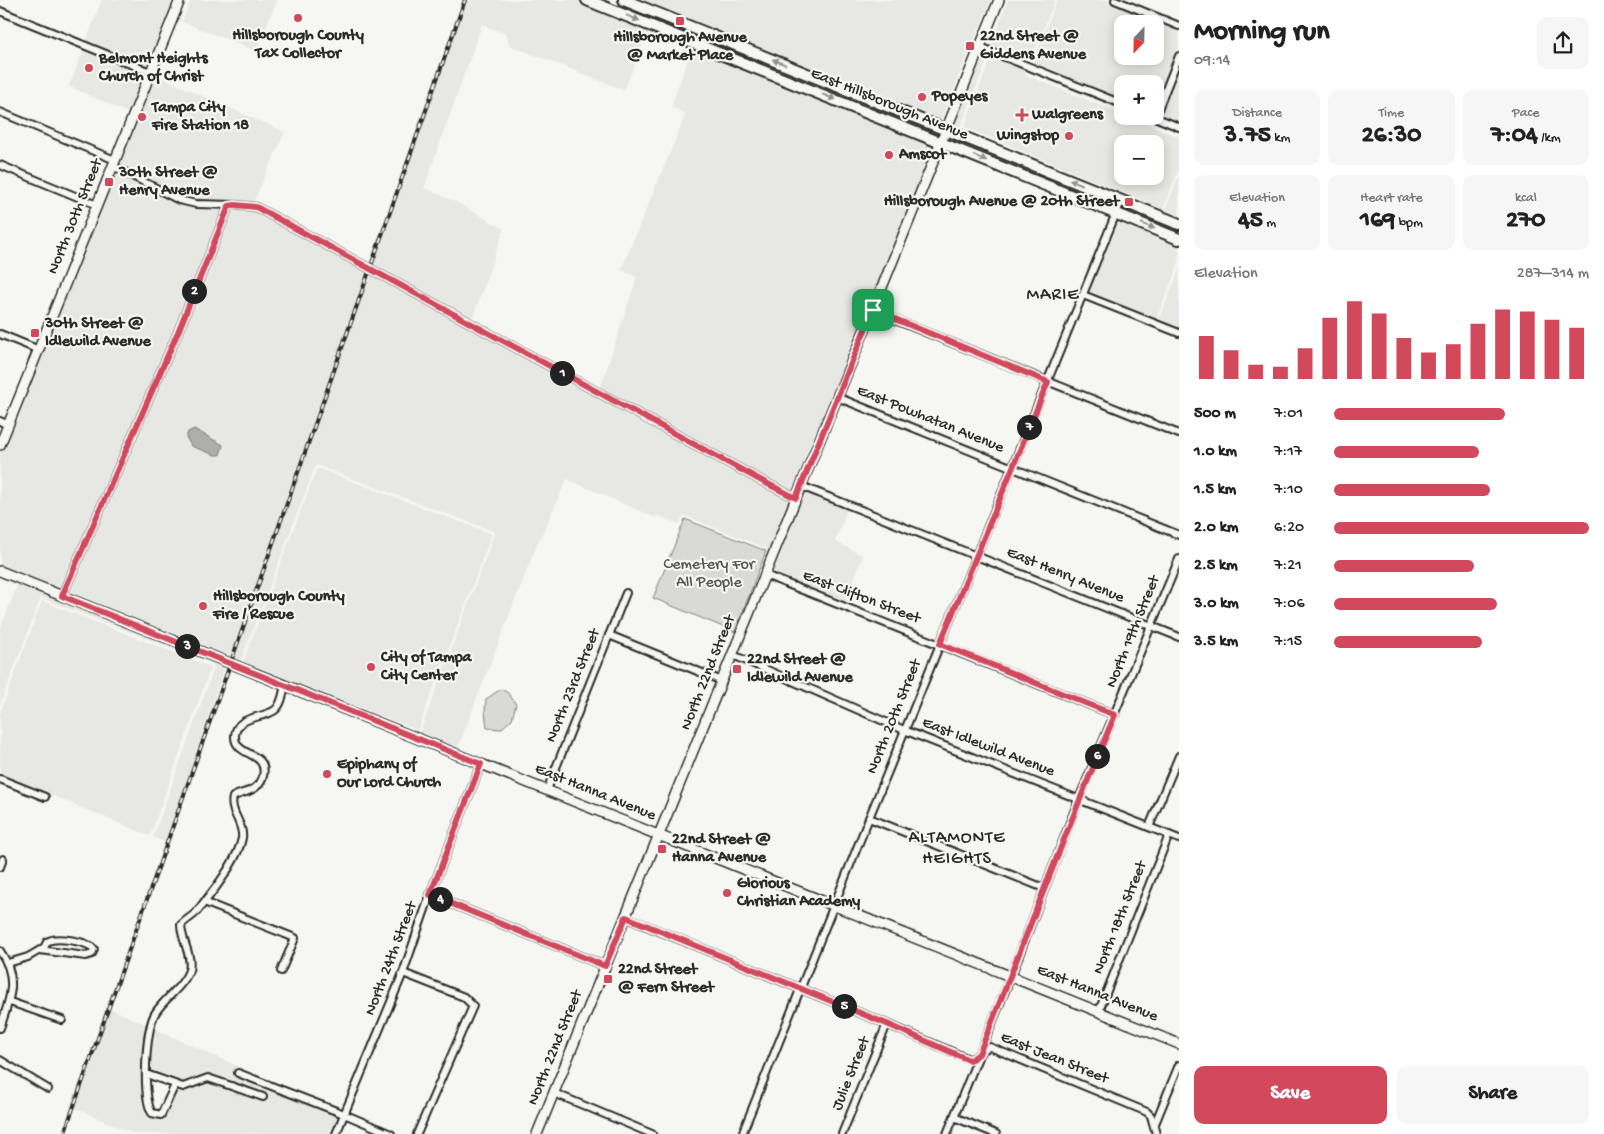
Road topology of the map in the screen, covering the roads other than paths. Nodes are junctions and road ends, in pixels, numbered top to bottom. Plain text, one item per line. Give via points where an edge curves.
1 (180, 0) edge
2 (588, 0) edge
3 (624, 0) edge
4 (999, 0) edge
5 (1115, 0) edge
6 (0, 11) edge
7 (1179, 26) edge
8 (980, 47) junction
9 (1179, 56) edge
10 (150, 72) junction
11 (1164, 91) edge
12 (1114, 101) edge
13 (0, 112) edge
14 (1164, 121) edge
15 (1179, 127) edge
16 (946, 129) junction
17 (942, 143) junction
18 (114, 163) junction
19 (0, 166) edge
20 (1121, 201) junction
21 (97, 205) junction
22 (229, 206) junction
23 (1116, 214) junction
24 (1179, 224) edge
25 (1179, 239) edge
26 (1082, 295) junction
27 (873, 310) junction
28 (1179, 333) edge
29 (0, 334) edge
30 (39, 350) junction
31 (1048, 382) junction
32 (837, 397) junction
33 (4, 423) edge
34 (1179, 434) edge
35 (0, 445) edge
36 (1012, 469) junction
37 (801, 486) junction
38 (796, 498) junction
39 (1179, 535) edge
40 (976, 555) junction
41 (1179, 559) edge
42 (0, 571) edge
43 (765, 575) junction
44 (626, 593) dead end
45 (62, 596) junction
46 (1152, 626) junction
47 (609, 635) junction
48 (1179, 637) edge
49 (940, 644) junction
50 (733, 655) junction
51 (722, 681) junction
52 (285, 685) junction
53 (1115, 715) junction
54 (904, 730) junction
55 (1179, 756) edge
56 (481, 764) junction
57 (0, 779) edge
58 (547, 790) junction
59 (44, 797) dead end
60 (1079, 799) junction
61 (869, 818) junction
62 (1149, 827) junction
63 (659, 834) junction
64 (1169, 835) junction
65 (1179, 839) edge
66 (3, 859) dead end
67 (0, 867) edge
68 (1044, 888) junction
69 (430, 895) junction
70 (204, 902) junction
71 (834, 905) junction
72 (626, 917) junction
73 (44, 950) junction
74 (0, 951) edge
75 (8, 963) junction
76 (605, 966) junction
77 (281, 971) dead end
78 (403, 973) junction
79 (1011, 976) junction
80 (801, 989) junction
81 (10, 1002) junction
82 (1099, 1011) junction
83 (62, 1020) dead end
84 (887, 1024) junction
85 (0, 1028) edge
86 (1179, 1044) edge
87 (979, 1054) junction
88 (0, 1060) edge
89 (1179, 1065) edge
90 (238, 1073) dead end
91 (146, 1074) junction
92 (175, 1085) junction
93 (48, 1089) dead end
94 (554, 1093) junction
95 (263, 1097) dead end
96 (344, 1114) junction
97 (954, 1117) junction
98 (1153, 1132) edge
99 (649, 1133) edge
100 (336, 1134) edge
101 (391, 1134) edge
102 (417, 1134) edge
103 (537, 1134) edge
104 (742, 1134) edge
105 (842, 1134) edge
106 (947, 1134) edge
107 (996, 1134) edge

1 - 10 street, North 30th Street
2 -> 17 main road, East Hillsborough Avenue
16 -> 3 main road, East Hillsborough Avenue
4 - 8 street, North 22nd Street
5 - 7 street
6 - 10 street
8 - 12 street
8 - 16 street, North 22nd Street
9 - 11 street
10 - 18 street, North 30th Street
13 - 18 street
14 - 15 street
16 - 17 street, North 22nd Street
20 -> 16 main road, East Hillsborough Avenue
17 -> 23 main road, East Hillsborough Avenue
17 - 27 street, North 22nd Street
18 - 21 street, North 30th Street
18 - 22 street via 179,200
19 - 21 street
20 - 23 street, North 20th Street
20 - 24 main road, East Hillsborough Avenue
21 - 30 street, North 30th Street
22 - 38 street via 256,207
22 - 45 street via 178,332
23 -> 25 main road, East Hillsborough Avenue
23 - 26 street, North 20th Street
26 - 28 street
26 - 31 street, North 20th Street
27 - 31 street
27 - 32 street, North 22nd Street
29 - 30 street
30 - 33 street, North 30th Street
31 - 34 street
31 - 36 street, North 20th Street
32 - 36 street, East Powhatan Avenue
32 - 37 street, North 22nd Street
33 - 35 street, North 30th Street
36 - 39 street, East Powhatan Avenue
36 - 40 street, North 20th Street
37 - 38 street, North 22nd Street
37 - 40 street, East Henry Avenue
38 - 43 street, North 22nd Street
40 - 46 street, East Henry Avenue
40 - 49 street, North 20th Street
41 - 46 street, North 19th Street
42 - 45 street, East Hanna Avenue
43 - 49 street, East Clifton Street
43 - 50 street, North 22nd Street
44 - 47 street, North 23rd Street
45 - 52 street, East Hanna Avenue
46 - 48 street, East Henry Avenue
46 - 53 street, North 19th Street
47 - 51 street
47 - 58 street, North 23rd Street
49 - 53 street, East Clifton Street
49 - 54 street, North 20th Street
50 - 51 street, North 22nd Street
50 - 54 street, East Idlewild Avenue
51 - 63 street, North 22nd Street
52 - 56 street, East Hanna Avenue
52 - 70 street via 275,710 247,719 237,729 235,736 240,749 262,763 264,768 259,785 233,797 242,837 234,859
53 - 60 street, North 19th Street
54 - 60 street, East Idlewild Avenue
54 - 61 street, North 20th Street
55 - 62 street
56 - 58 street, East Hanna Avenue
56 - 69 street, North 24th Street
57 - 59 street
58 - 63 street, East Hanna Avenue
60 - 62 street, East Idlewild Avenue
60 - 68 street, North 19th Street
61 - 68 street
61 - 71 street, North 20th Street
62 - 64 street, East Idlewild Avenue
63 - 71 street, East Hanna Avenue
63 - 72 street, North 22nd Street
64 - 65 street, East Idlewild Avenue
64 - 82 street, North 18th Street
66 - 67 street
68 - 79 street, North 19th Street
69 - 76 street
69 - 78 street, North 24th Street
70 - 77 street via 295,938
70 - 91 street via 181,925 190,960 189,969 152,1019
71 - 79 street, East Hanna Avenue
71 - 80 street, North 20th Street
72 - 76 street, North 22nd Street
72 - 80 street, East Jean Street
73 - 73 street via 86,956 92,954 94,948 78,942 49,939
73 - 75 street
74 - 75 street
75 - 81 street
76 - 94 street, North 22nd Street
78 - 96 street, North 24th Street
78 - 102 street via 464,997 473,1006
79 - 82 street, East Hanna Avenue
79 - 87 street, North 19th Street
80 - 84 street, East Jean Street
80 - 104 street, North 20th Street
81 - 83 street
81 - 85 street
82 - 86 street, East Hanna Avenue
84 - 87 street, East Jean Street via 969,1060
84 - 105 street, Julie Street
87 - 97 street, North 19th Street
87 - 98 street, East Jean Street via 990,1047 1147,1112 1152,1116
88 - 93 street
89 - 98 street
90 - 96 street
91 - 92 street
91 - 92 street via 147,1099 153,1114 162,1115
92 - 95 street via 183,1087 208,1078
94 - 99 street
94 - 103 street, North 22nd Street
96 - 100 street, North 24th Street
96 - 101 street
97 - 106 street, North 19th Street
97 - 107 street

